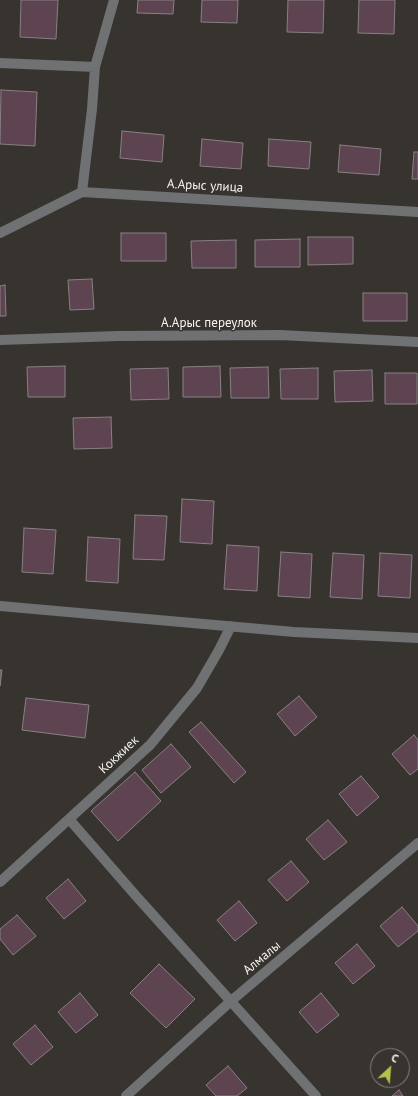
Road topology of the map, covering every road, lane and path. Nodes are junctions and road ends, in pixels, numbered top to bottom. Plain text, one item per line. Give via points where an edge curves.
1 (114, 0) edge
2 (0, 63) edge
3 (95, 67) junction
4 (82, 192) junction
5 (418, 212) edge
6 (0, 234) edge
7 (0, 340) edge
8 (418, 342) edge
9 (0, 606) edge
10 (230, 626) junction
11 (418, 638) edge
12 (69, 819) junction
13 (418, 843) edge
14 (0, 882) edge
15 (231, 1001) junction
16 (126, 1096) edge
17 (316, 1096) edge

1 - 3 street
2 - 3 street
3 - 4 street
4 - 5 street, А.Арыс улица
4 - 6 street
7 - 8 street, А.Арыс переулок via 118,336 280,336
9 - 10 street
10 - 11 street
10 - 12 street, Кокжиек via 198,688 150,745
12 - 14 street, Кокжиек
12 - 15 street
13 - 15 street, Алмалы
15 - 16 street, Алмалы
15 - 17 street

